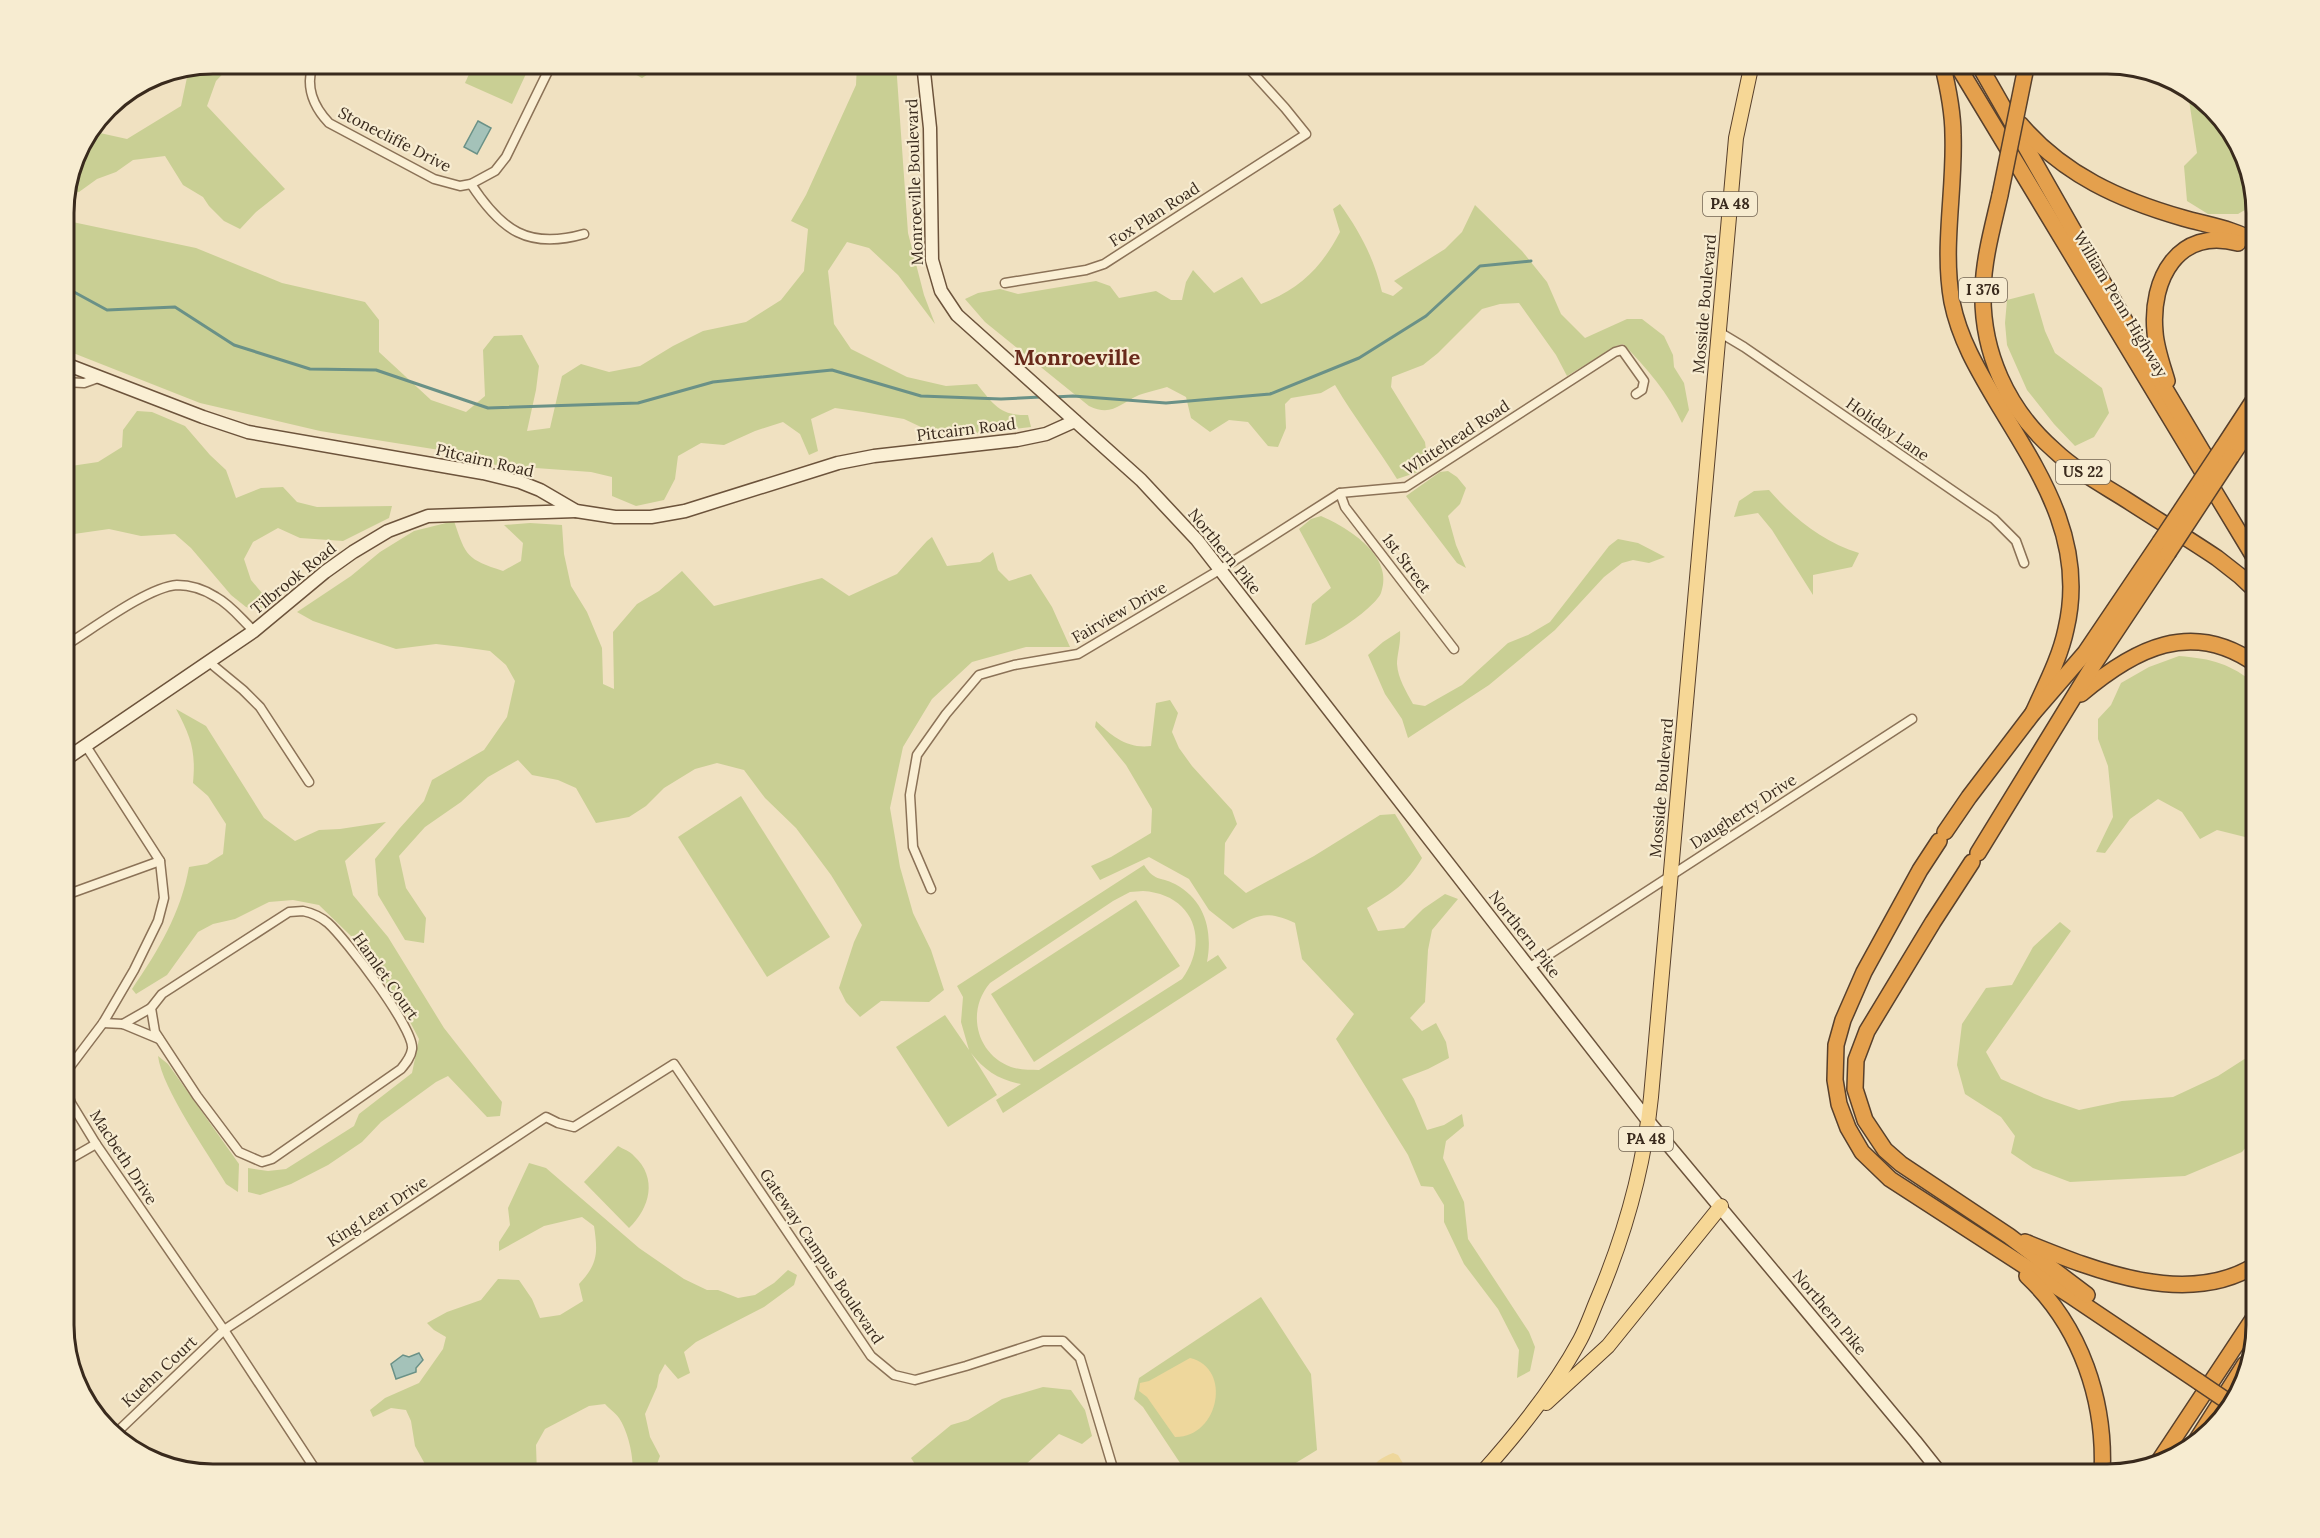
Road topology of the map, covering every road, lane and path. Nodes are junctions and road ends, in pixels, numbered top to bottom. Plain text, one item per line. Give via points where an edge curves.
1 (310, 74) edge
2 (547, 74) edge
3 (924, 74) edge
4 (1254, 74) edge
5 (1750, 74) edge
6 (1944, 74) edge
7 (1963, 74) edge
8 (1984, 74) edge
9 (2025, 74) edge
10 (2001, 103) junction
11 (471, 184) junction
12 (584, 234) dead end
13 (2246, 238) edge
14 (2246, 247) edge
15 (1005, 283) dead end
16 (1719, 332) junction
17 (74, 368) edge
18 (98, 378) junction
19 (74, 383) edge
20 (2001, 383) junction
21 (1636, 394) dead end
22 (2174, 404) junction
23 (2246, 416) edge
24 (1075, 421) junction
25 (2246, 430) edge
26 (2227, 452) junction
27 (2031, 459) junction
28 (1340, 493) junction
29 (576, 511) junction
30 (2246, 525) edge
31 (2246, 544) edge
32 (2164, 547) junction
33 (2024, 563) dead end
34 (1221, 569) junction
35 (2246, 582) edge
36 (254, 631) junction
37 (74, 640) edge
38 (1454, 649) dead end
39 (2246, 658) edge
40 (209, 662) junction
41 (2071, 702) junction
42 (2032, 713) junction
43 (1912, 719) dead end
44 (86, 746) junction
45 (74, 754) edge
46 (309, 782) dead end
47 (160, 861) junction
48 (1670, 876) junction
49 (931, 889) dead end
50 (74, 892) edge
51 (1530, 967) junction
52 (151, 1008) junction
53 (103, 1023) junction
54 (123, 1024) junction
55 (159, 1039) junction
56 (74, 1060) edge
57 (74, 1108) edge
58 (546, 1117) joint
59 (1649, 1122) junction
60 (96, 1144) junction
61 (74, 1157) edge
62 (1721, 1206) junction
63 (2009, 1236) junction
64 (2000, 1252) junction
65 (2246, 1270) edge
66 (224, 1330) junction
67 (2246, 1330) edge
68 (2202, 1378) junction
69 (2234, 1381) edge
70 (2229, 1392) edge
71 (2226, 1398) edge
72 (1531, 1416) junction
73 (2213, 1416) edge
74 (120, 1429) edge
75 (2165, 1452) edge
76 (312, 1464) edge
77 (1112, 1464) edge
78 (1490, 1464) edge
79 (1933, 1464) edge
80 (2102, 1464) edge

1 - 11 street, Stonecliffe Drive via 311,93 329,123 434,179 460,186
2 - 11 street via 506,157 488,177
3 - 24 main road, Monroeville Boulevard via 930,128 932,260 941,291 968,327
4 - 15 street, Fox Plan Road via 1306,134 1104,264
5 - 16 main road, Mosside Boulevard / PA 48 via 1736,138
6 - 27 highway via 1953,136 1948,262 1955,315 1973,362
7 - 31 highway, William Penn Highway
8 - 10 highway, William Penn Highway
9 - 20 highway, I 376, bridge via 1986,260 1983,301 1988,344
10 - 13 highway via 2048,153 2097,186 2143,206
10 - 22 highway, William Penn Highway
11 - 12 street via 496,219 524,235 553,241
14 - 22 highway via 2237,242 2208,240 2194,244 2181,252 2159,284 2154,331
16 - 33 street, Holiday Lane via 1994,519 2016,541
16 - 48 main road, Mosside Boulevard / PA 48
17 - 18 main road, Pitcairn Road
18 - 19 street
18 - 29 main road, Pitcairn Road via 248,432 520,482
20 - 27 highway
20 - 35 highway, US 22 via 2034,429 2063,458 2217,558
21 - 28 street, Whitehead Road via 1642,390 1644,381 1622,350 1615,352 1406,487
22 - 30 highway, William Penn Highway
23 - 26 highway
24 - 29 main road, Pitcairn Road via 1046,434 1017,440 838,463 685,511 651,517 615,517
24 - 34 main road, Northern Pike via 1141,480
25 - 26 highway
26 - 32 highway, bridge
27 - 42 highway via 2061,522 2071,586 2063,643
28 - 34 street, Whitehead Road
28 - 38 street, 1st Street via 1345,507
29 - 36 main road, Tilbrook Road via 428,516 388,531 353,552
32 - 41 highway
32 - 42 highway via 2085,653
34 - 49 street, Fairview Drive via 1078,654 979,675 917,756 910,795 913,847
34 - 51 main road, Northern Pike
36 - 37 street via 218,598 176,585 143,598
36 - 40 main road, Tilbrook Road
39 - 41 highway via 2219,647 2188,642 2167,644 2129,658
40 - 44 main road, Tilbrook Road
40 - 46 street via 260,707
41 - 63 highway via 1867,1031 1858,1051 1854,1079 1865,1120 1892,1157
42 - 64 highway via 1969,796 1920,870 1848,1007 1836,1045 1834,1067 1843,1116 1855,1140 1880,1171
43 - 48 street, Daugherty Drive
44 - 45 main road, Tilbrook Road
44 - 47 street, Macbeth Drive
47 - 50 street
47 - 53 street, Macbeth Drive via 164,898 158,921
48 - 51 street, Daugherty Drive
48 - 59 main road, Mosside Boulevard / PA 48
51 - 59 main road, Northern Pike
52 - 54 street, Hamlet Court
52 - 55 street, Hamlet Court
52 - 55 street, Hamlet Court via 162,994 289,912 303,911 327,922 353,950 401,1021 412,1049 401,1069 272,1159 262,1162 239,1152
53 - 54 street
53 - 56 street, Macbeth Drive
54 - 55 street
57 - 60 street, Macbeth Drive
58 - 66 street, King Lear Drive
58 - 77 street, Gateway Campus Boulevard via 574,1127 674,1064 871,1356 894,1375 915,1380 1043,1341 1063,1341 1080,1358
59 - 62 main road, Northern Pike
59 - 72 main road, Mosside Boulevard / PA 48 via 1640,1170 1609,1271 1580,1340
60 - 61 street
60 - 66 street, Macbeth Drive
62 - 72 main road via 1608,1346
62 - 79 main road, Northern Pike
63 - 65 highway via 2092,1268 2156,1282 2211,1283
63 - 68 highway
64 - 68 highway
64 - 80 highway via 2045,1294 2080,1350 2100,1417
66 - 74 street, Kuehn Court
66 - 76 street, Macbeth Drive
67 - 75 highway
68 - 70 highway
68 - 71 highway, bridge
69 - 73 highway
72 - 78 main road, Mosside Boulevard / PA 48

